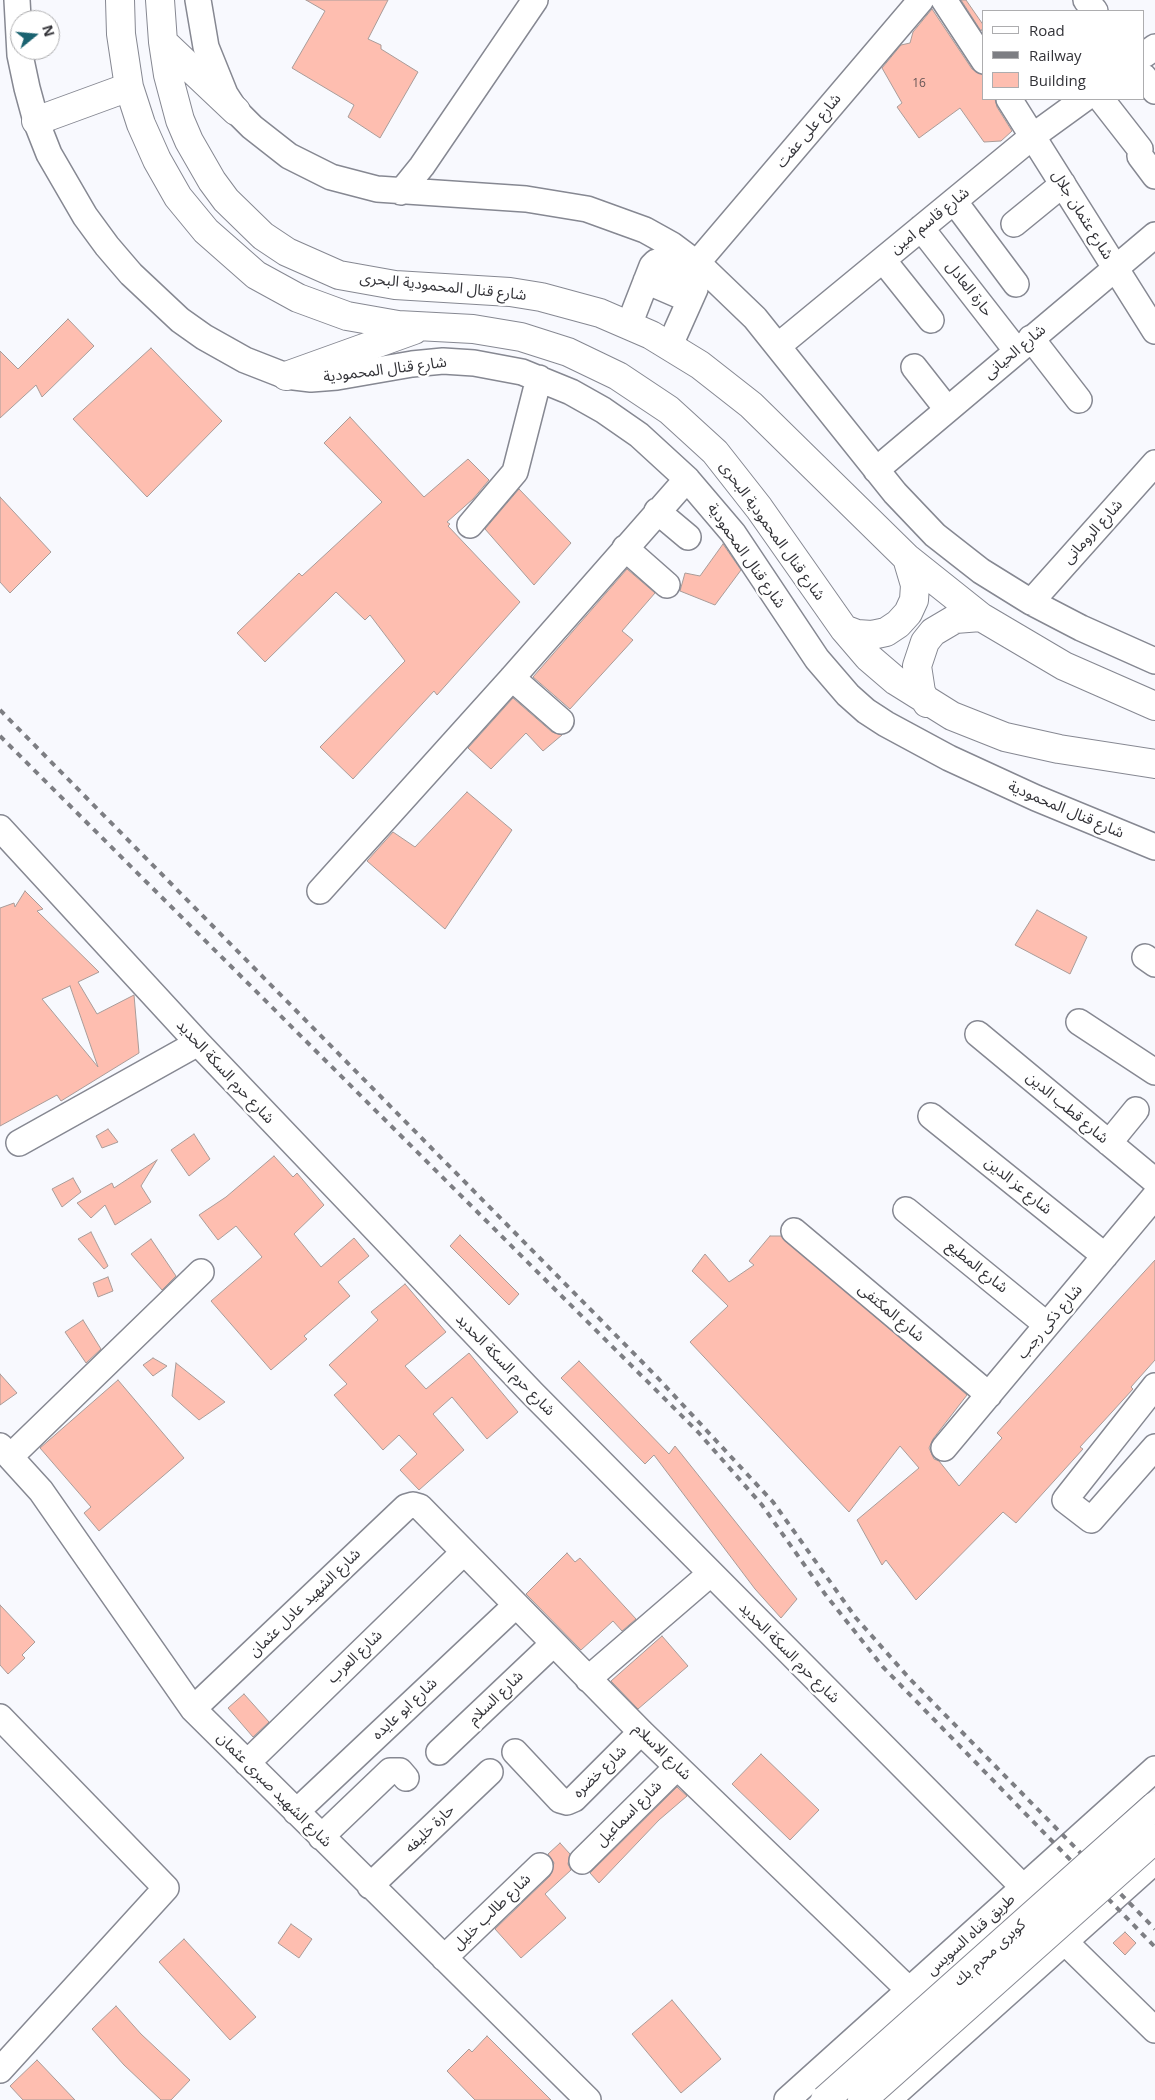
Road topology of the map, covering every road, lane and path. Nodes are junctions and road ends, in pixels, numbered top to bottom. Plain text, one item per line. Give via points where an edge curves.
1 (17, 0) edge
2 (120, 0) edge
3 (160, 0) edge
4 (198, 0) edge
5 (535, 0) edge
6 (921, 0) edge
7 (944, 0) edge
8 (1086, 0) edge
9 (1094, 10) edge
10 (163, 42) junction
11 (982, 58) edge
12 (1145, 78) edge
13 (129, 87) junction
14 (1155, 91) edge
15 (1010, 100) edge
16 (1083, 100) edge
17 (1102, 100) edge
18 (236, 111) junction
19 (36, 121) junction
20 (1033, 136) junction
21 (1155, 176) edge
22 (1063, 184) junction
23 (401, 192) junction
24 (954, 201) junction
25 (1014, 224) dead end
26 (921, 228) junction
27 (1155, 235) edge
28 (883, 260) junction
29 (1115, 268) junction
30 (697, 278) junction
31 (1016, 284) dead end
32 (932, 320) dead end
33 (629, 325) junction
34 (425, 327) junction
35 (1155, 331) edge
36 (1023, 344) junction
37 (670, 345) junction
38 (778, 346) junction
39 (914, 367) dead end
40 (286, 376) junction
41 (539, 378) junction
42 (1080, 400) dead end
43 (947, 410) junction
44 (1155, 463) edge
45 (876, 470) junction
46 (687, 478) junction
47 (657, 511) junction
48 (470, 525) dead end
49 (688, 537) dead end
50 (625, 548) junction
51 (907, 558) junction
52 (667, 585) dead end
53 (1031, 602) junction
54 (981, 617) junction
55 (844, 628) junction
56 (1155, 660) edge
57 (512, 678) junction
58 (927, 703) junction
59 (1155, 706) edge
60 (561, 721) dead end
61 (1155, 764) edge
62 (0, 828) edge
63 (1155, 848) edge
64 (320, 891) dead end
65 (1079, 1022) dead end
66 (978, 1034) dead end
67 (198, 1043) junction
68 (1155, 1072) edge
69 (1136, 1110) dead end
70 (930, 1116) dead end
71 (19, 1143) dead end
72 (1109, 1143) junction
73 (1155, 1181) edge
74 (1155, 1196) edge
75 (906, 1210) dead end
76 (794, 1231) dead end
77 (1105, 1256) junction
78 (201, 1272) dead end
79 (1047, 1325) junction
80 (1155, 1386) edge
81 (989, 1395) junction
82 (1155, 1447) edge
83 (944, 1448) dead end
84 (6, 1451) edge
85 (420, 1507) joint
86 (464, 1552) junction
87 (710, 1574) junction
88 (515, 1606) junction
89 (553, 1644) junction
90 (588, 1679) junction
91 (194, 1709) junction
92 (0, 1717) edge
93 (641, 1732) junction
94 (439, 1752) dead end
95 (515, 1752) dead end
96 (247, 1763) junction
97 (677, 1767) junction
98 (1155, 1769) edge
99 (490, 1772) dead end
100 (406, 1778) dead end
101 (1155, 1806) edge
102 (296, 1812) junction
103 (321, 1837) junction
104 (1155, 1839) edge
105 (582, 1861) dead end
106 (1155, 1861) edge
107 (540, 1866) dead end
108 (370, 1886) junction
109 (1024, 1888) junction
110 (1066, 1943) junction
111 (444, 1958) junction
112 (909, 1990) junction
113 (1155, 2030) edge
114 (0, 2070) edge
115 (588, 2100) edge
116 (787, 2100) edge
117 (825, 2100) edge
118 (862, 2100) edge
119 (888, 2100) edge

1 - 19 street, شارع قنال المحمودية via 20,55
2 - 13 main road, شارع قنال المحمودية البحرى via 121,34
3 - 10 main road, شارع قنال المحمودية البحرى
4 - 18 street via 211,62
5 - 23 street
6 - 30 street, شارع على عفت
7 - 11 street
8 - 9 street
10 - 18 main road
10 - 33 main road, شارع قنال المحمودية البحرى via 173,98 200,162 216,188 242,217 287,252 330,272 367,282 541,297 600,313
12 - 14 street
13 - 19 main road
13 - 34 main road, شارع قنال المحمودية البحرى via 144,134 166,178 191,214 238,261 275,286 322,308 372,322
15 - 20 street, شارع عثمان جلال
16 - 20 street, شارع قاسم امين
17 - 21 street
18 - 23 street via 270,142 310,168 354,184
19 - 40 street, شارع قنال المحمودية via 49,154 76,200 107,246 131,274 180,320 204,337 245,360
20 - 22 street, شارع عثمان جلال
20 - 24 street, شارع قاسم امين
22 - 25 street
22 - 29 street, شارع عثمان جلال
23 - 30 street via 526,199 587,209 645,230
24 - 26 street, شارع قاسم امين
24 - 31 street
26 - 28 street, شارع قاسم امين
26 - 36 street, حارة العادل
27 - 29 street, شارع الحيانى
28 - 32 street
28 - 38 street, شارع قاسم امين
29 - 35 street, شارع عثمان جلال
29 - 36 street, شارع الحيانى
30 - 33 street via 659,261 653,263
30 - 37 street, شارع على عفت
30 - 38 street via 737,299
33 - 37 main road, شارع قنال المحمودية البحرى
34 - 40 main road
34 - 55 main road, شارع قنال المحمودية البحرى via 498,332 545,344 590,362 644,392 693,430 735,476
36 - 42 street, حارة العادل
36 - 43 street, شارع الحيانى
37 - 51 main road, شارع قنال المحمودية البحرى via 751,405
38 - 45 street
39 - 43 street
40 - 41 street, شارع قنال المحمودية via 337,377 443,361 504,368
41 - 46 street, شارع قنال المحمودية via 572,392 621,422
41 - 48 street via 516,472
43 - 45 street, شارع الحيانى
44 - 53 street, شارع الرومانى
45 - 53 street via 935,535 981,571
46 - 47 street
46 - 63 street, شارع قنال المحمودية via 733,533 817,659 866,711 949,758
47 - 49 street
47 - 50 street
50 - 52 street
50 - 57 street
51 - 54 main road, شارع قنال المحمودية البحرى
51 - 55 main road via 916,586 908,613 886,632 857,634
53 - 56 street
54 - 58 main road via 955,619 933,632 925,642 917,666 921,692
54 - 59 main road, شارع قنال المحمودية البحرى via 1064,666
55 - 58 main road, شارع قنال المحمودية البحرى via 868,657
57 - 60 street
57 - 64 street
58 - 61 main road, شارع قنال المحمودية البحرى via 1005,737
62 - 67 street, شارع حرم السكة الحديد
65 - 68 street
66 - 72 street, شارع قطب الدين
67 - 71 street
67 - 87 street, شارع حرم السكة الحديد
69 - 72 street
70 - 77 street, شارع عز الدين
72 - 73 street, شارع قطب الدين
74 - 77 street, شارع ذكى رجب
75 - 79 street, شارع المطيع
76 - 81 street, شارع المكتفى
77 - 79 street, شارع ذكى رجب
78 - 84 street
79 - 81 street, شارع ذكى رجب
80 - 82 street via 1065,1500 1091,1520
81 - 83 street, شارع ذكى رجب
84 - 91 street, شارع الشهيد صبرى عثمان via 41,1491
85 - 86 street, شارع الاسلام
85 - 91 street, شارع الشهيد عادل عثمان via 406,1507
86 - 88 street, شارع الاسلام
86 - 96 street, شارع العرب
87 - 90 street
87 - 109 street, شارع حرم السكة الحديد
88 - 89 street, شارع الاسلام
88 - 102 street, شارع ابو عايده
89 - 90 street, شارع الاسلام
89 - 94 street, شارع السلام
90 - 93 street, شارع الاسلام
91 - 96 street, شارع الشهيد صبرى عثمان
92 - 114 street via 166,1888
93 - 95 street, شارع خضره via 574,1799 567,1802 560,1800
93 - 97 street, شارع الاسلام
96 - 102 street, شارع الشهيد صبرى عثمان
97 - 105 street, شارع اسماعيل
97 - 112 street, شارع الاسلام
98 - 109 street, طريق قناه السويس
99 - 108 street, حارة خليفه
100 - 103 street via 400,1771 390,1771
101 - 117 main road, كوبرى محرم بك, bridge
102 - 103 street, شارع الشهيد صبرى عثمان
103 - 108 street, شارع الشهيد صبرى عثمان
104 - 118 main road, كوبرى محرم بك, bridge
106 - 110 street
107 - 111 street, شارع طالب خليل
108 - 111 street, شارع الشهيد صبرى عثمان
109 - 112 street, طريق قناه السويس
110 - 113 street
110 - 119 street
111 - 115 street, شارع الشهيد صبرى عثمان
112 - 116 street, طريق قناه السويس

